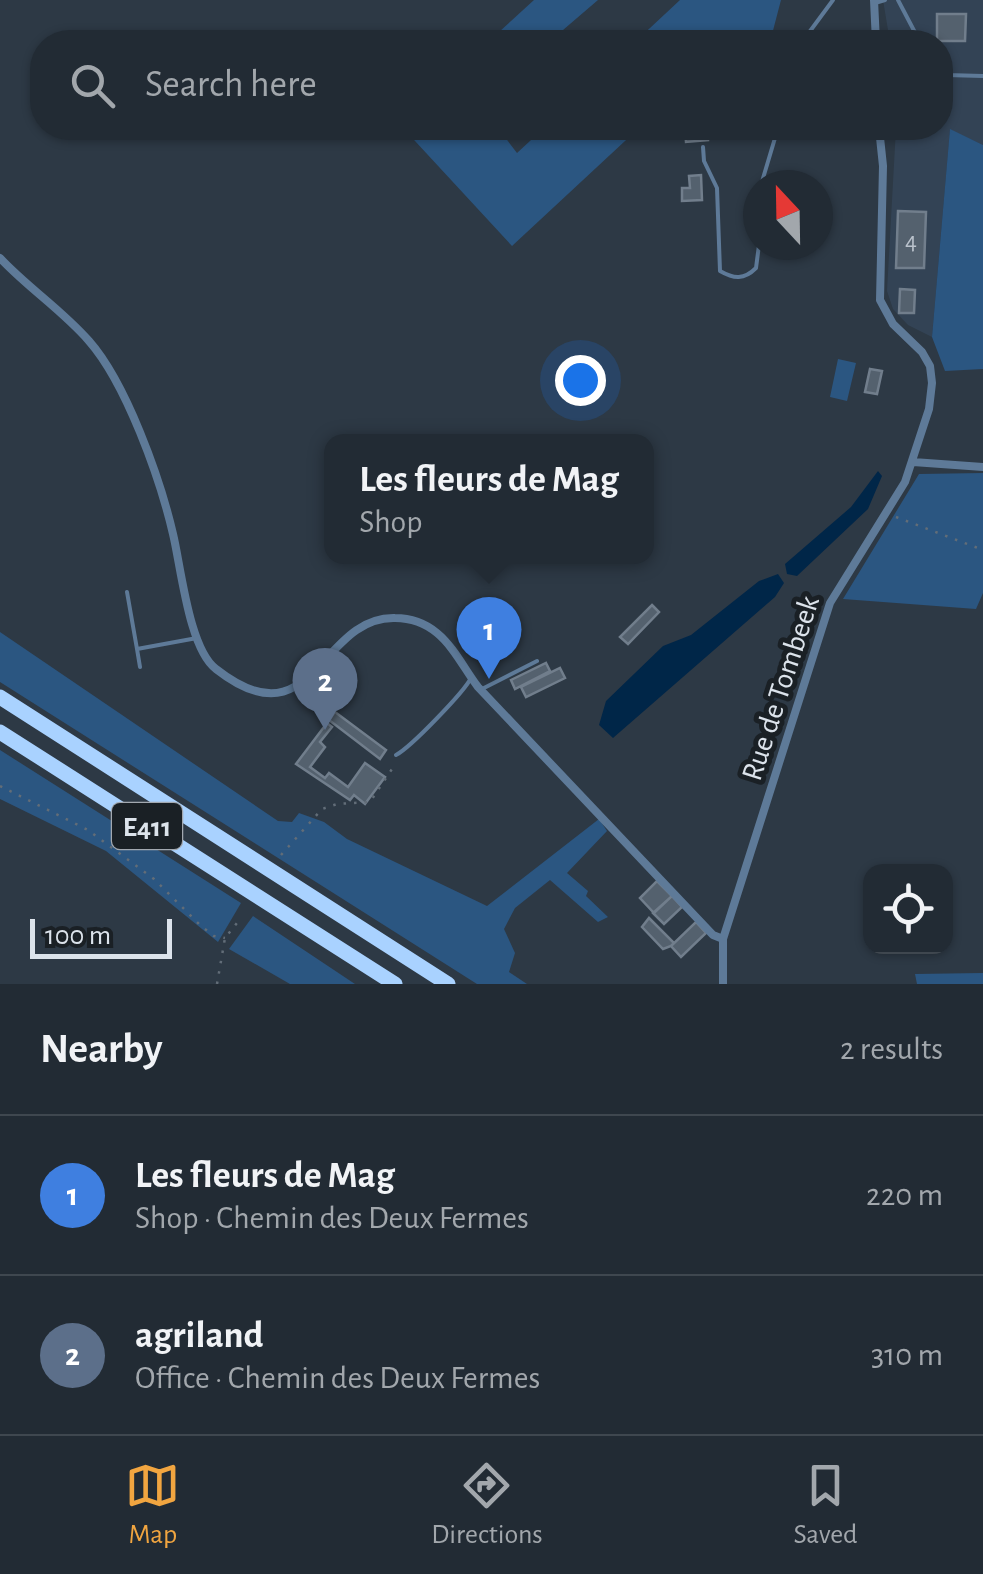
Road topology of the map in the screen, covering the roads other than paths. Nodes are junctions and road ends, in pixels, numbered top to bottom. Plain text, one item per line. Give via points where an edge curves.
1 (834, 0) edge
2 (885, 0) edge
3 (898, 0) edge
4 (875, 1) edge
5 (811, 30) edge
6 (876, 30) edge
7 (914, 30) edge
8 (953, 75) edge
9 (983, 76) edge
10 (776, 140) edge
11 (881, 140) edge
12 (703, 146) dead end
13 (763, 170) edge
14 (0, 258) edge
15 (757, 260) edge
16 (913, 462) junction
17 (983, 467) edge
18 (126, 592) dead end
19 (196, 638) junction
20 (137, 649) junction
21 (537, 661) dead end
22 (140, 667) dead end
23 (471, 678) junction
24 (480, 690) junction
25 (0, 698) edge
26 (0, 732) edge
27 (396, 755) dead end
28 (724, 938) junction
29 (394, 984) edge
30 (448, 984) edge
31 (723, 984) edge

1 - 5 lane
2 - 4 lane
3 - 7 lane
4 - 6 street
8 - 9 lane
10 - 13 lane
11 - 16 street, Rue de Tombeek via 880,300 922,352 932,383
12 - 15 lane via 717,188 720,271 748,276
14 - 19 street via 89,341 114,380 168,510
16 - 17 street
16 - 28 street, Rue de Tombeek via 888,514 830,602
18 - 20 lane
19 - 20 lane
19 - 23 street via 212,667 246,688 278,692 307,680 368,623 416,620 440,635
20 - 22 lane
21 - 24 lane
23 - 24 street
23 - 27 lane
24 - 28 street via 713,935
25 - 30 highway, E411
26 - 29 highway, E411
28 - 31 street, Rue de Tombeek

